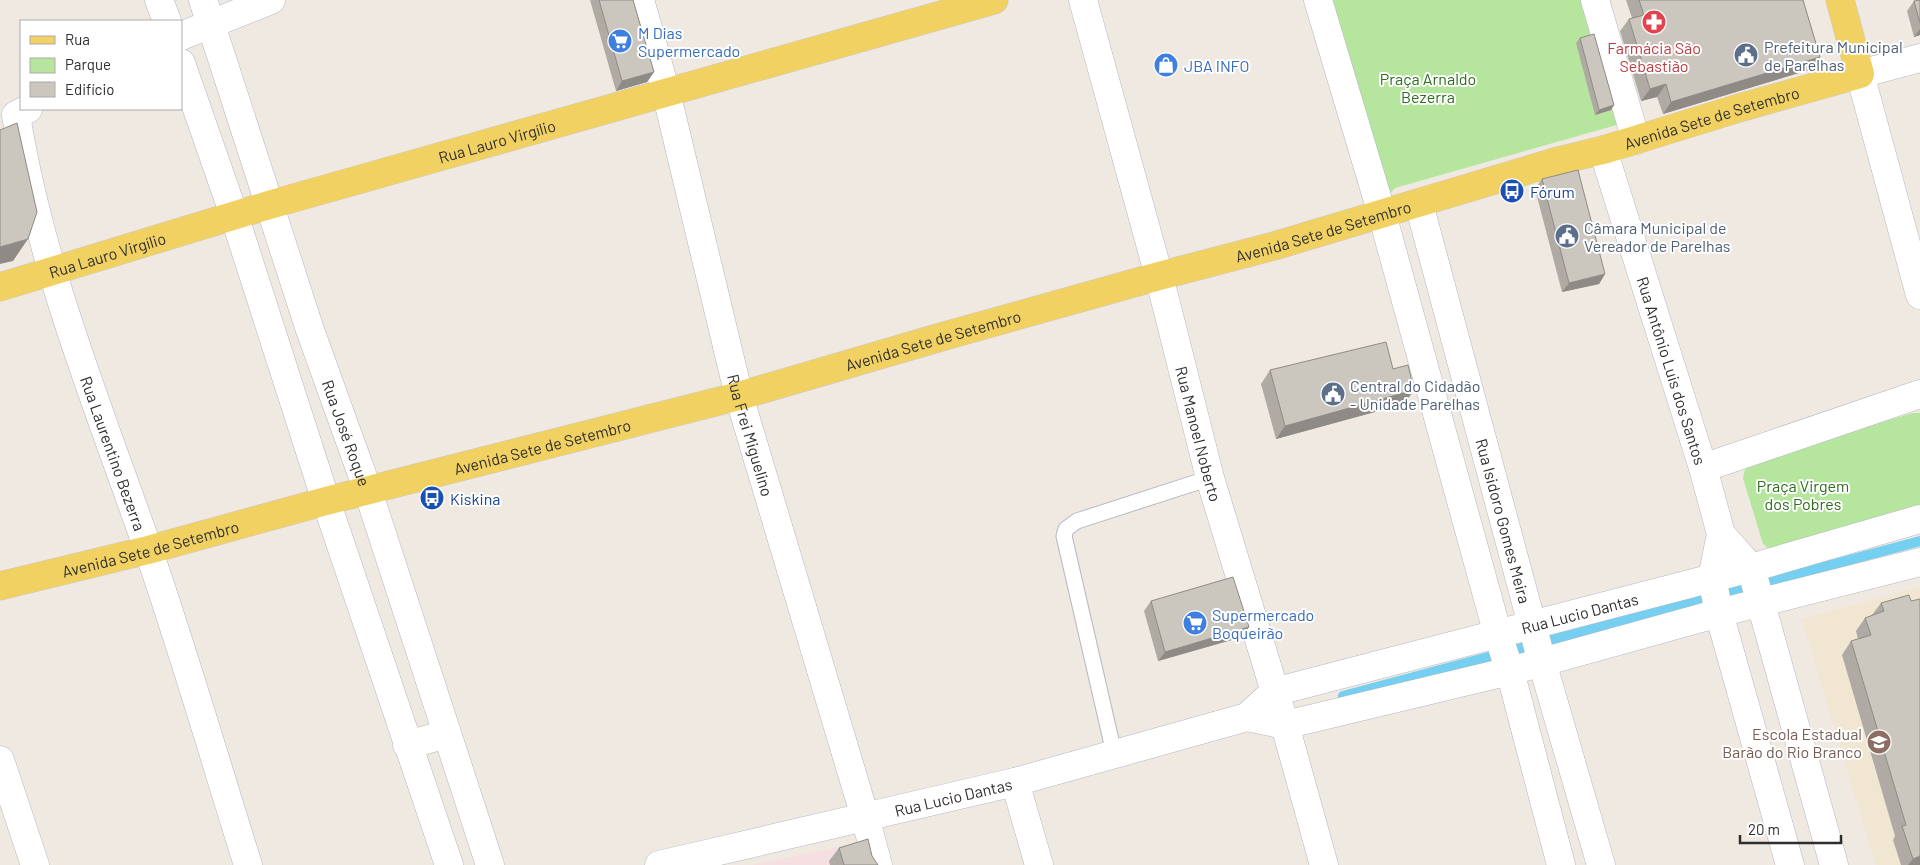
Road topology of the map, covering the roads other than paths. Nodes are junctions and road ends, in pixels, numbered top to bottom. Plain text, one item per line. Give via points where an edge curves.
1 (159, 0) edge
2 (271, 0) edge
3 (640, 0) edge
4 (994, 0) edge
5 (1083, 0) edge
6 (1318, 0) edge
7 (1595, 0) edge
8 (1840, 0) edge
9 (207, 12) edge
10 (167, 20) edge
11 (182, 35) edge
12 (1920, 58) edge
13 (182, 66) edge
14 (1860, 74) junction
15 (666, 92) junction
16 (15, 115) edge
17 (1636, 140) junction
18 (1603, 150) junction
19 (1419, 204) junction
20 (269, 205) junction
21 (1382, 214) junction
22 (234, 215) junction
23 (52, 271) junction
24 (1159, 276) junction
25 (0, 287) edge
26 (1920, 296) edge
27 (1920, 394) edge
28 (739, 396) junction
29 (1703, 468) junction
30 (1210, 478) junction
31 (368, 491) junction
32 (326, 501) junction
33 (1920, 519) edge
34 (1721, 534) junction
35 (148, 550) junction
36 (1920, 562) edge
37 (1751, 568) junction
38 (1712, 578) junction
39 (0, 586) edge
40 (1761, 602) junction
41 (1719, 613) junction
42 (1533, 626) junction
43 (1498, 635) junction
44 (1542, 662) junction
45 (1510, 671) junction
46 (1274, 692) junction
47 (1247, 717) junction
48 (1285, 725) junction
49 (446, 734) junction
50 (408, 745) junction
51 (1114, 754) junction
52 (0, 760) edge
53 (1015, 782) junction
54 (865, 817) junction
55 (674, 863) edge
56 (35, 865) edge
57 (248, 865) edge
58 (449, 865) edge
59 (490, 865) edge
60 (878, 865) edge
61 (1039, 865) edge
62 (1324, 865) edge
63 (1561, 865) edge
64 (1601, 865) edge
65 (1790, 865) edge
66 (1834, 865) edge

1 - 10 street
2 - 9 street
3 - 15 street, Rua Frei Miguelino
4 - 15 main road, Rua Lauro Virgílio
5 - 24 street, Rua Manoel Noberto
6 - 21 street
7 - 17 street
8 - 14 main road
9 - 11 street
9 - 20 street, Rua José Roque
12 - 14 street
13 - 22 street
14 - 17 main road, Avenida Sete de Setembro
14 - 26 street
15 - 20 main road, Rua Lauro Virgílio
15 - 28 street, Rua Frei Miguelino
16 - 23 street, Rua Laurentino Bezerra
17 - 18 main road, Avenida Sete de Setembro
18 - 19 main road, Avenida Sete de Setembro
18 - 29 street, Rua Antônio Luis dos Santos
19 - 21 main road, Avenida Sete de Setembro
19 - 42 street, Rua Isidoro Gomes Meira
20 - 22 main road, Rua Lauro Virgílio
20 - 31 street, Rua José Roque
21 - 24 main road, Avenida Sete de Setembro
21 - 43 street
22 - 23 main road, Rua Lauro Virgílio
22 - 32 street
23 - 25 main road, Rua Lauro Virgílio
23 - 35 street, Rua Laurentino Bezerra
24 - 28 main road, Avenida Sete de Setembro
24 - 30 street, Rua Manoel Noberto
27 - 29 street
28 - 31 main road, Avenida Sete de Setembro
28 - 54 street, Rua Frei Miguelino
29 - 34 street, Rua Antônio Luis dos Santos
30 - 46 street, Rua Manoel Noberto
30 - 51 lane via 1077,521 1066,529 1064,536
31 - 32 main road, Avenida Sete de Setembro
31 - 49 street, Rua José Roque
32 - 35 main road, Avenida Sete de Setembro
32 - 50 street
33 - 37 street, Rua Lucio Dantas
34 - 37 street, Rua Antônio Luis dos Santos
34 - 38 street, Rua Antônio Luis dos Santos
35 - 39 main road, Avenida Sete de Setembro
35 - 57 street, Rua Laurentino Bezerra
36 - 40 street, Rua Lucio Dantas
37 - 38 street, Rua Lucio Dantas
37 - 40 street
38 - 41 street
38 - 42 street, Rua Lucio Dantas
40 - 41 street, Rua Lucio Dantas
40 - 66 street
41 - 44 street, Rua Lucio Dantas
41 - 65 street
42 - 43 street, Rua Lucio Dantas
42 - 44 street, Rua Isidoro Gomes Meira
43 - 45 street
43 - 46 street, Rua Lucio Dantas
44 - 45 street, Rua Lucio Dantas
44 - 64 street, Rua Isidoro Gomes Meira
45 - 48 street, Rua Lucio Dantas
45 - 63 street
46 - 47 street, Rua Lucio Dantas
46 - 48 street, Rua Manoel Noberto
47 - 48 street, Rua Lucio Dantas
47 - 51 street, Rua Lucio Dantas
48 - 62 street, Rua Manoel Noberto
49 - 50 street
49 - 59 street, Rua José Roque
50 - 58 street
51 - 53 street, Rua Lucio Dantas
52 - 56 street
53 - 54 street, Rua Lucio Dantas
53 - 61 street
54 - 55 street, Rua Lucio Dantas
54 - 60 street, Rua Frei Miguelino

